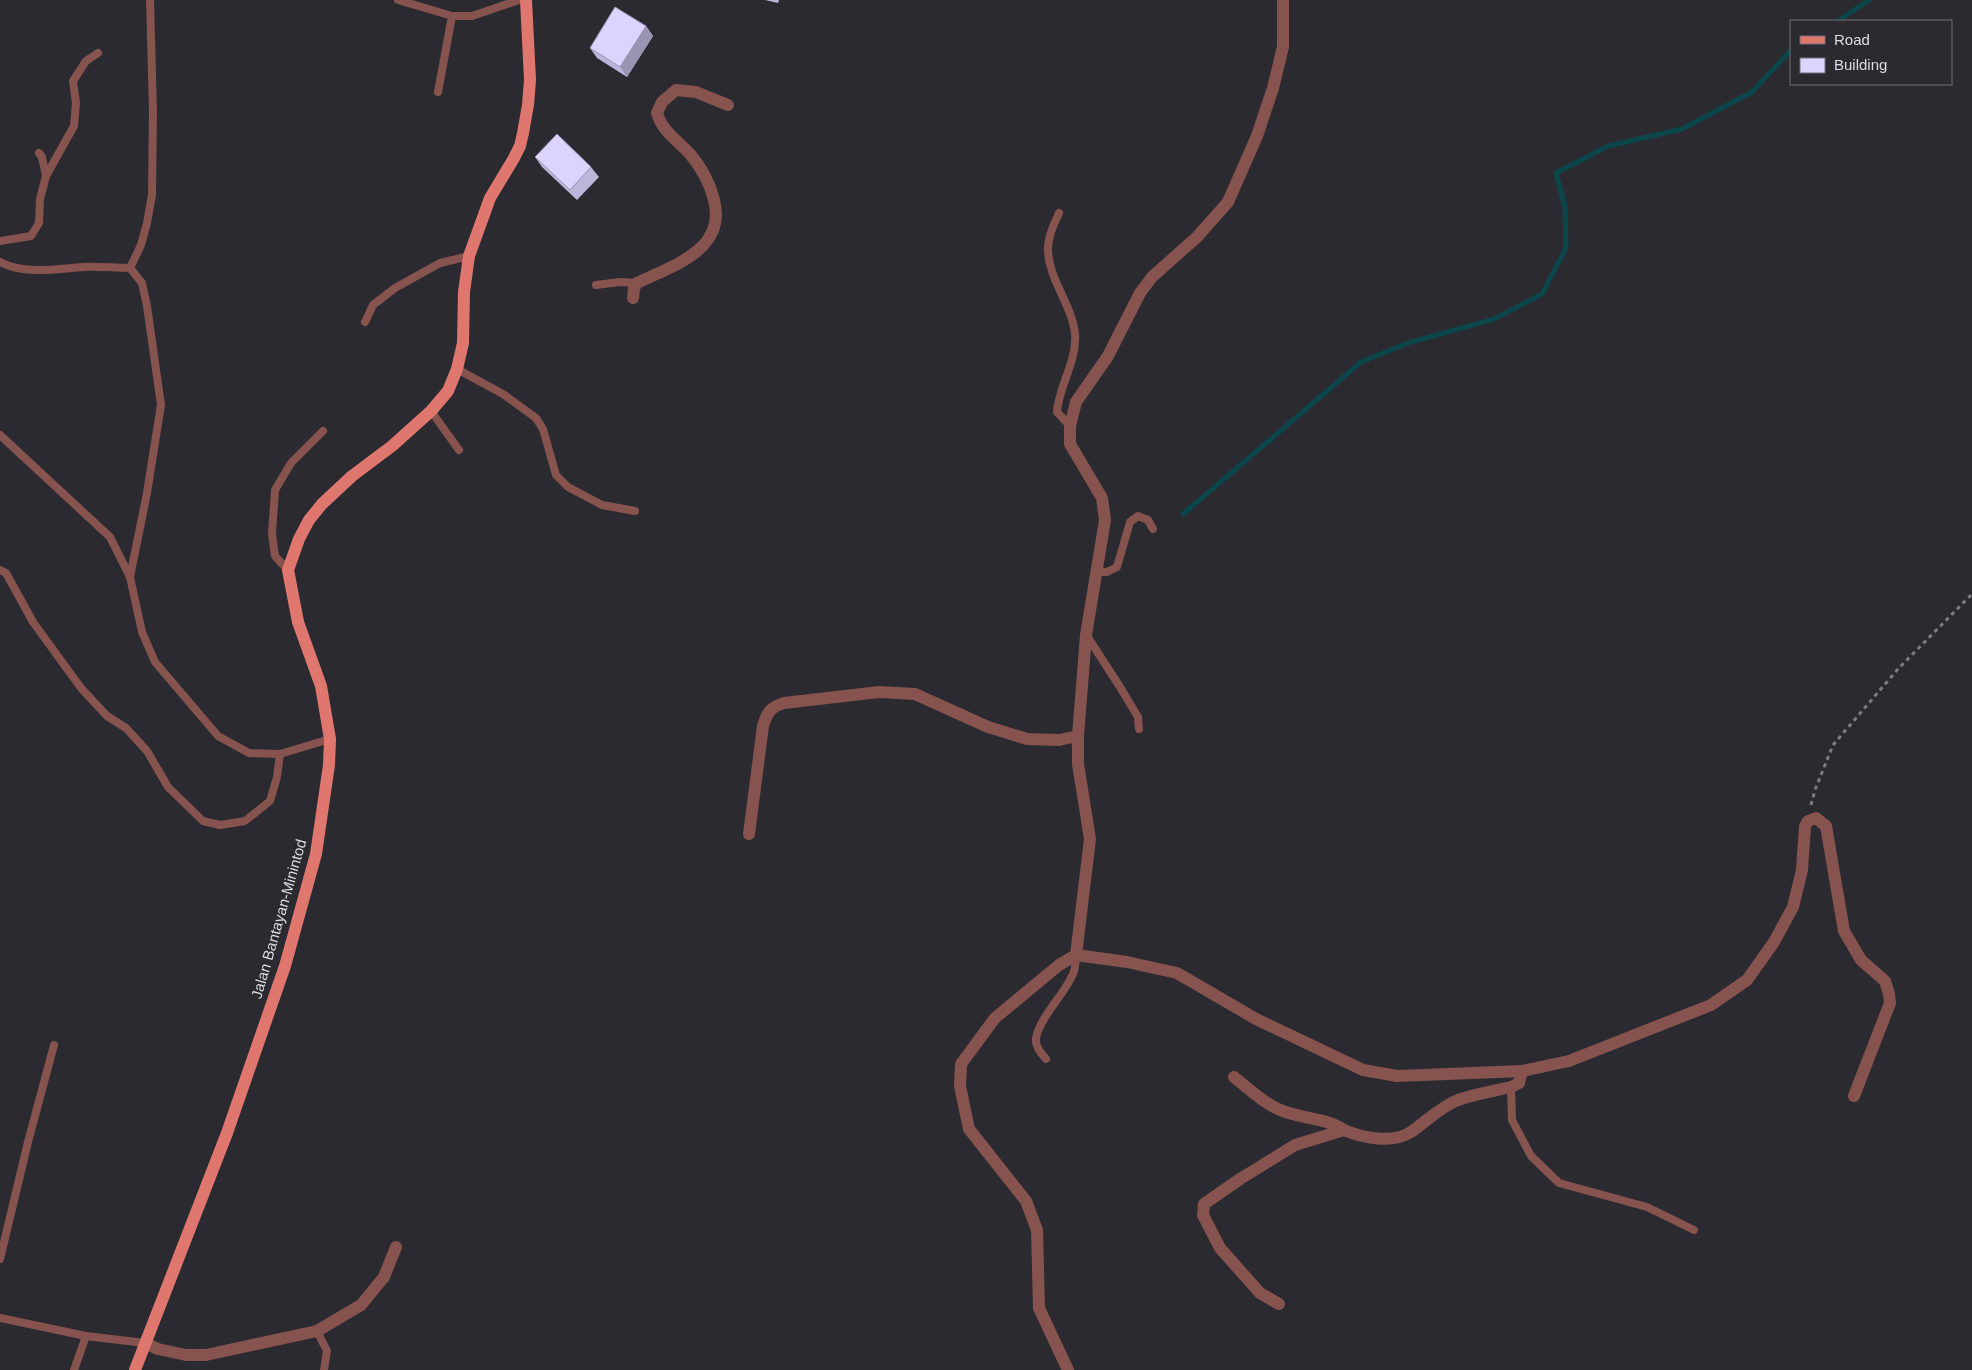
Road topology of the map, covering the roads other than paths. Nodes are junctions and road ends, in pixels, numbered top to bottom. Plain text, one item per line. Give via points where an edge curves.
1 (150, 0) edge
2 (398, 0) edge
3 (519, 0) edge
4 (526, 0) edge
5 (1283, 0) edge
6 (452, 16) junction
7 (98, 54) dead end
8 (438, 92) dead end
9 (728, 105) dead end
10 (39, 153) dead end
11 (46, 176) junction
12 (1059, 212) dead end
13 (0, 241) edge
14 (469, 256) junction
15 (0, 262) edge
16 (130, 268) junction
17 (637, 283) junction
18 (596, 285) dead end
19 (633, 298) dead end
20 (365, 322) dead end
21 (458, 369) junction
22 (431, 410) junction
23 (1070, 426) junction
24 (323, 431) dead end
25 (0, 435) edge
26 (459, 450) dead end
27 (636, 511) dead end
28 (1153, 530) dead end
29 (0, 570) edge
30 (288, 570) junction
31 (1096, 572) junction
32 (130, 577) junction
33 (1086, 635) junction
34 (1139, 729) dead end
35 (1078, 736) junction
36 (330, 739) junction
37 (280, 754) junction
38 (749, 834) dead end
39 (1076, 955) junction
40 (54, 1045) dead end
41 (1046, 1059) dead end
42 (1522, 1070) junction
43 (1234, 1077) dead end
44 (1511, 1087) junction
45 (1854, 1096) dead end
46 (1344, 1130) junction
47 (1694, 1230) dead end
48 (396, 1247) dead end
49 (0, 1259) edge
50 (1279, 1304) dead end
51 (0, 1318) edge
52 (317, 1331) junction
53 (86, 1336) junction
54 (145, 1343) junction
55 (74, 1370) edge
56 (135, 1370) edge
57 (324, 1370) edge
58 (1068, 1370) edge

1 - 16 lane via 152,195 145,230
2 - 6 lane
3 - 6 lane via 472,16
4 - 14 main road via 530,80 523,134 514,158 490,198
5 - 23 street via 1284,47 1273,88 1257,136 1228,202 1140,293 1108,356 1076,402
6 - 8 lane
7 - 11 lane via 86,61 73,80 74,126
9 - 17 street via 696,92 676,90 662,102 657,113 660,124 691,155 705,175 717,211 716,225 704,244 687,260
10 - 11 lane
11 - 13 lane via 40,199 39,223 31,236
12 - 23 lane via 1048,249 1051,268 1066,301 1074,334 1072,364 1058,399 1057,412
14 - 20 lane via 440,263 395,288 373,305
14 - 21 main road
15 - 16 lane via 10,267 54,271 85,267
16 - 32 lane via 142,283 161,405
17 - 18 lane
17 - 19 street
21 - 22 main road via 448,391
21 - 27 lane via 503,394 536,418 543,429 556,475 568,487 602,505
22 - 26 lane
22 - 30 main road via 322,504 299,539
23 - 31 street via 1070,444 1102,498 1105,520
24 - 30 lane via 291,463 274,490 272,534 275,556
25 - 32 lane via 110,537
28 - 31 lane via 1148,520 1138,516 1130,522 1117,567 1108,572
29 - 37 lane via 6,573 33,622 81,688 107,716 126,728 147,751 168,787 203,821 220,824 245,821 270,802
30 - 36 main road, Jalan Bantayan-Minintod via 298,622 321,686
31 - 33 street
32 - 37 lane via 142,632 155,662 218,736 249,753
33 - 34 lane via 1138,717
33 - 35 street
35 - 38 street via 1059,740 1027,739 988,727 915,694 879,692 776,705 768,712 763,726
35 - 39 street via 1078,764 1090,840
36 - 37 lane
36 - 54 main road, Jalan Bantayan-Minintod via 316,854 285,966 227,1133
39 - 41 lane via 1074,972 1042,1023 1036,1039 1037,1048
39 - 42 street via 1177,973 1256,1019 1363,1070 1397,1076
39 - 58 street via 1059,965 995,1018 961,1064 960,1086 970,1129 1026,1201 1037,1230 1039,1308
40 - 49 lane
42 - 44 street via 1519,1083
42 - 45 street via 1569,1061 1711,1005 1747,980 1774,942 1793,907 1802,870 1805,826 1808,820 1816,818 1826,826 1844,931 1861,960 1884,981 1889,994 1890,1003
43 - 46 street via 1277,1109 1337,1125
44 - 46 street via 1458,1100 1409,1133 1395,1138 1360,1136
44 - 47 lane via 1512,1120 1531,1156 1559,1183 1647,1207
46 - 50 street via 1295,1145 1204,1204 1203,1215 1220,1248 1260,1293
48 - 52 street via 384,1277 361,1305
51 - 53 lane
52 - 54 street via 206,1355 186,1355
52 - 57 lane via 326,1351
53 - 54 lane
53 - 55 lane
54 - 56 main road, Jalan Bantayan-Minintod

